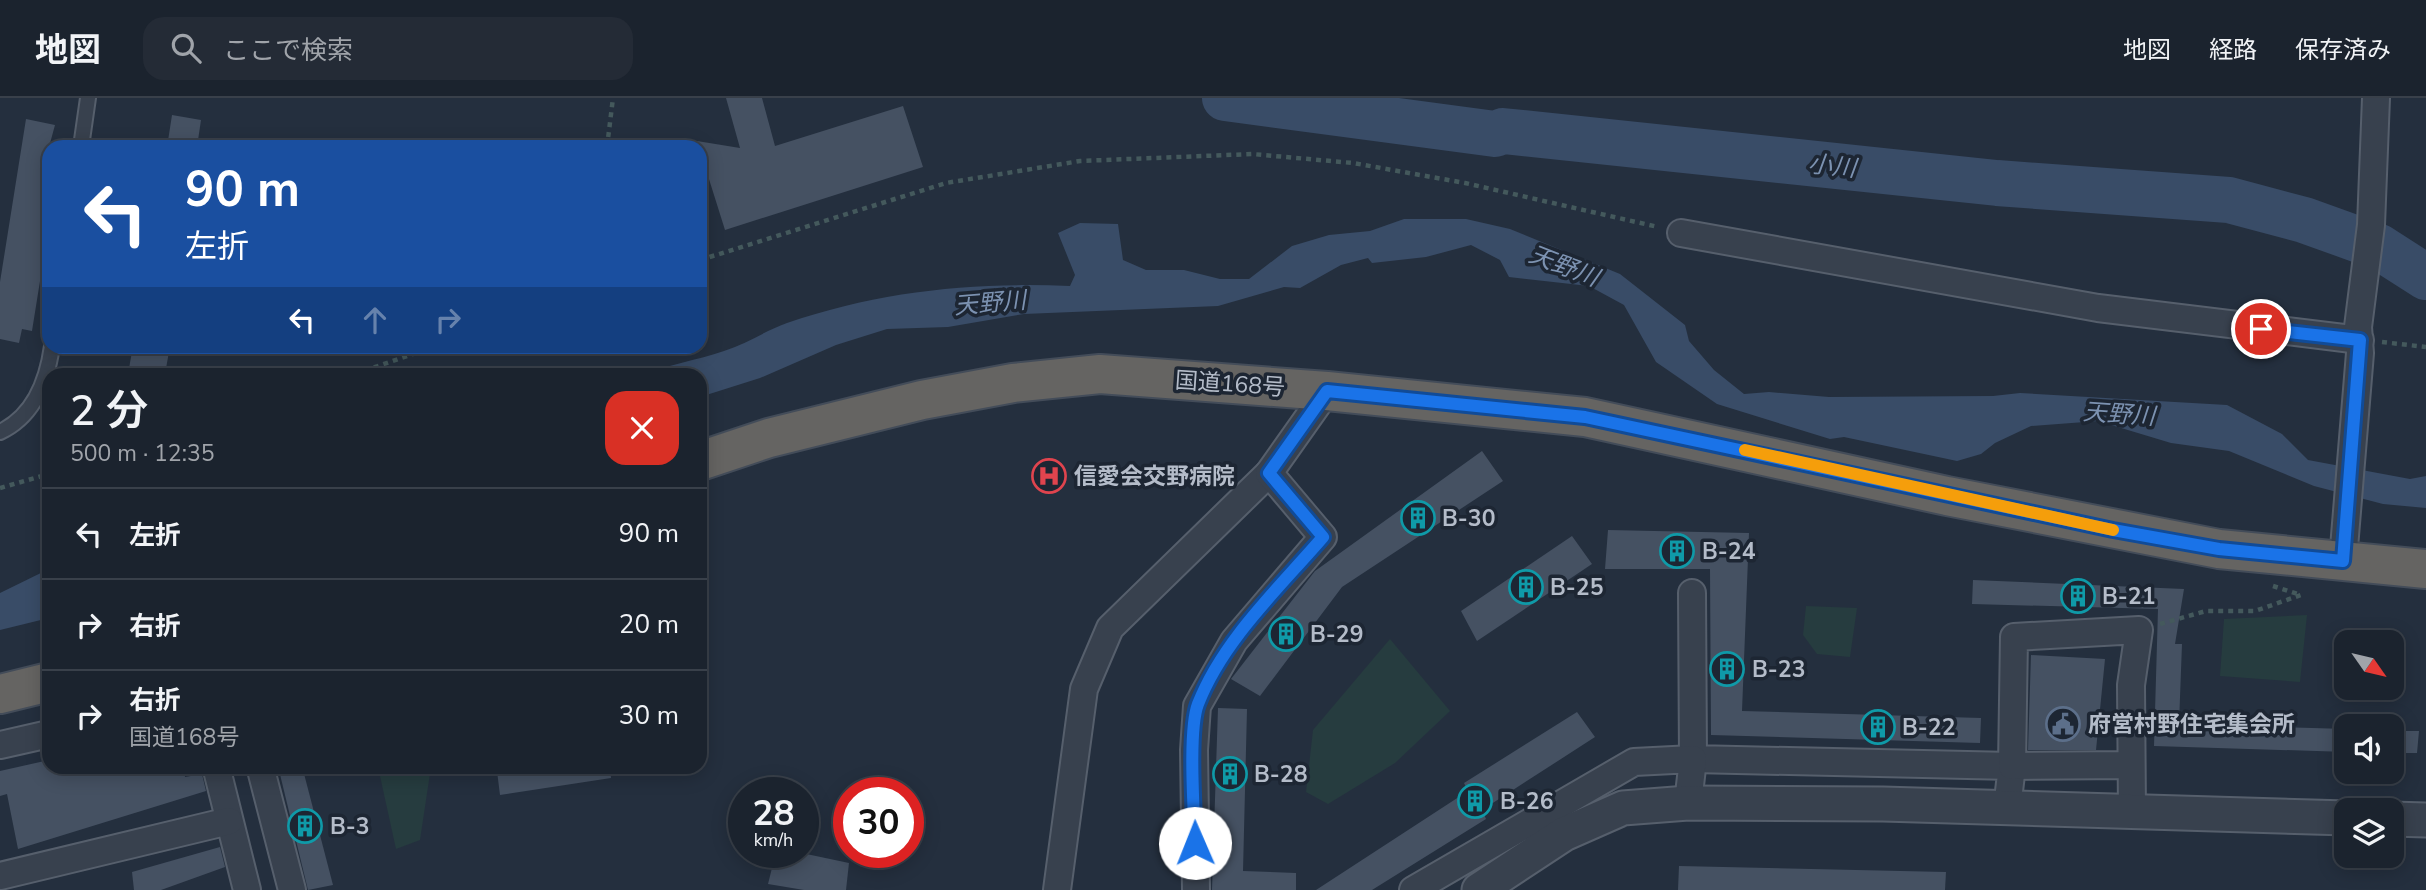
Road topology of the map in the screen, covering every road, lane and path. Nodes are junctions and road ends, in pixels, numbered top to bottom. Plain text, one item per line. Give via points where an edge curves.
1 (88, 98) edge
2 (613, 98) edge
3 (2376, 98) edge
4 (82, 140) edge
5 (608, 140) edge
6 (1681, 233) joint
7 (707, 258) edge
8 (2360, 346) junction
9 (2426, 347) edge
10 (413, 354) edge
11 (372, 368) edge
12 (42, 390) edge
13 (1327, 391) junction
14 (0, 432) edge
15 (707, 459) edge
16 (1269, 473) junction
17 (42, 476) edge
18 (0, 488) edge
19 (2343, 545) junction
20 (2426, 569) edge
21 (2274, 575) dead end
22 (1692, 593) dead end
23 (2139, 630) junction
24 (42, 684) edge
25 (0, 694) edge
26 (42, 736) edge
27 (0, 745) edge
28 (1693, 759) junction
29 (2130, 765) junction
30 (2012, 766) junction
31 (218, 774) edge
32 (262, 774) edge
33 (1688, 803) junction
34 (2007, 808) junction
35 (2132, 813) junction
36 (2334, 818) edge
37 (2404, 819) edge
38 (2426, 820) edge
39 (229, 821) junction
40 (0, 876) edge
41 (4, 890) edge
42 (247, 890) edge
43 (292, 890) edge
44 (1057, 890) edge
45 (1195, 890) edge
46 (1413, 890) edge
47 (1479, 890) edge

1 - 4 lane
2 - 5 path
3 - 8 street
6 - 7 path via 1465,183 1353,163 1252,154 1080,161 946,183
6 - 8 street via 2098,309
8 - 9 path
8 - 19 street
10 - 11 path
12 - 14 lane via 16,425
13 - 15 highway, 国道168号 via 1100,374 1013,383 922,400
13 - 16 street
13 - 19 highway, 国道168号 via 1585,417 2219,549
16 - 44 street via 1110,628 1084,689
16 - 45 street via 1323,537 1234,641 1197,706
17 - 18 path
19 - 20 highway, 国道168号
21 - 23 path via 2273,588 2301,595 2255,611 2206,611
22 - 28 street
23 - 29 street via 2131,685
23 - 30 street via 2014,637
24 - 25 highway
26 - 27 street
28 - 30 street
28 - 33 street
28 - 46 street via 1634,762
29 - 30 street
29 - 35 street
30 - 34 street
31 - 39 street
32 - 43 street
33 - 34 street
33 - 47 street via 1623,808 1564,834
34 - 35 street
35 - 36 street
37 - 38 street
39 - 40 street
39 - 42 street
40 - 41 street

